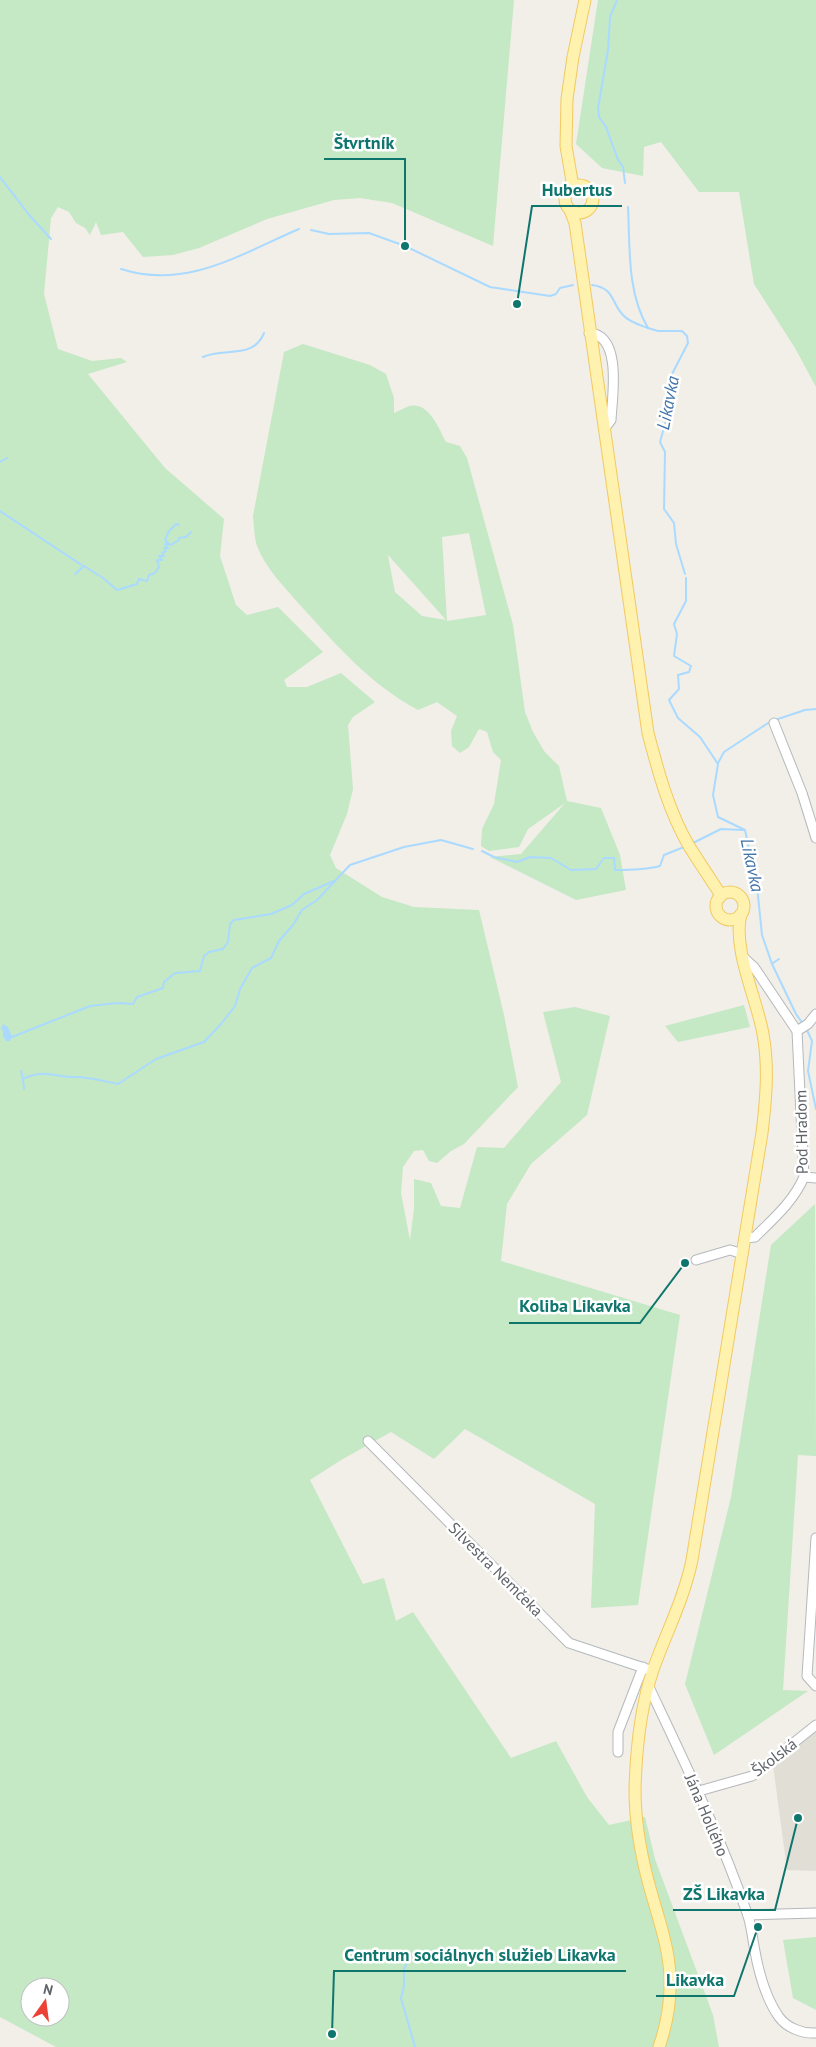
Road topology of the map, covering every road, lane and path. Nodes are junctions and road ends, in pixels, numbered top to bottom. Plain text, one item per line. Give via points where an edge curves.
1 (585, 0) edge
2 (568, 153) junction
3 (585, 186) junction
4 (569, 189) junction
5 (570, 210) junction
6 (588, 210) junction
7 (578, 247) junction
8 (589, 333) junction
9 (604, 429) junction
10 (774, 723) dead end
11 (816, 838) edge
12 (696, 856) junction
13 (732, 892) junction
14 (720, 897) junction
15 (741, 914) junction
16 (727, 920) junction
17 (739, 930) junction
18 (743, 957) junction
19 (816, 1014) edge
20 (802, 1028) junction
21 (804, 1177) junction
22 (816, 1178) edge
23 (745, 1238) junction
24 (743, 1254) junction
25 (696, 1260) dead end
26 (368, 1441) dead end
27 (816, 1538) edge
28 (648, 1669) junction
29 (816, 1686) edge
30 (649, 1687) junction
31 (816, 1725) edge
32 (618, 1752) dead end
33 (699, 1791) junction
34 (816, 1912) edge
35 (748, 1915) junction
36 (814, 2036) edge
37 (659, 2047) edge

1 - 2 main road via 567,98
2 - 3 main road via 576,174
2 - 4 main road via 572,174
3 - 4 main road via 576,185
3 - 6 main road via 593,197
4 - 5 main road via 565,199
5 - 6 main road via 580,213
5 - 7 main road
6 - 7 main road
7 - 8 main road
8 - 9 main road
8 - 9 street via 602,338 613,361 611,420
9 - 12 main road via 648,733 668,800
10 - 11 street
12 - 13 main road via 718,882
12 - 14 main road
13 - 14 main road
13 - 15 main road via 742,899
14 - 16 main road via 716,909
15 - 16 main road
15 - 17 main road
16 - 17 main road
17 - 18 main road
18 - 20 street
18 - 23 main road via 763,1035 766,1081 762,1133
19 - 20 street
20 - 21 street, Pod Hradom
21 - 22 street
21 - 23 street, Pod Hradom via 790,1202 755,1237
23 - 24 main road
24 - 25 street via 730,1250
24 - 28 main road via 691,1567 678,1610
26 - 28 street, Silvestra Nemčeka via 569,1643
27 - 29 street via 807,1676
28 - 30 main road
28 - 32 street via 618,1732
30 - 33 street, Jána Hollého
30 - 37 main road via 639,1736 635,1799 640,1847 669,1968 668,2011
31 - 33 street, Školská via 752,1776
33 - 35 street, Jána Hollého
34 - 35 street
35 - 36 street, Jána Hollého via 757,1962 773,2007 787,2024

